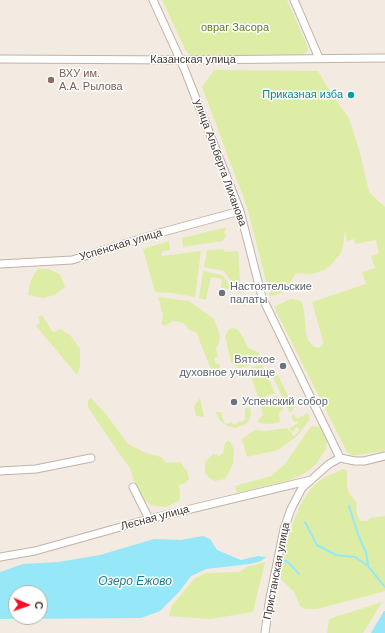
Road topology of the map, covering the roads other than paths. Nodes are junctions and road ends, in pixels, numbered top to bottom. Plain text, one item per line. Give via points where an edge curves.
1 (153, 0) edge
2 (294, 0) edge
3 (319, 58) junction
4 (385, 58) edge
5 (0, 60) edge
6 (181, 60) junction
7 (240, 210) junction
8 (0, 264) edge
9 (385, 456) edge
10 (91, 458) dead end
11 (340, 458) junction
12 (0, 471) edge
13 (311, 480) junction
14 (133, 487) dead end
15 (149, 519) junction
16 (0, 557) edge
17 (266, 633) edge

1 - 6 street, улица Альберта Лиханова
2 - 3 street
3 - 4 street, Казанская улица
3 - 6 street, Казанская улица
5 - 6 street, Казанская улица
6 - 7 street, улица Альберта Лиханова
7 - 8 street, Успенская улица via 72,260
7 - 11 street, улица Альберта Лиханова via 262,297
9 - 11 street via 360,461
10 - 12 street via 36,469
11 - 13 street, Пристанская улица
13 - 15 street, Лесная улица
13 - 17 street, Пристанская улица via 296,498 287,519 278,554
14 - 15 street
15 - 16 street, Лесная улица via 35,551

